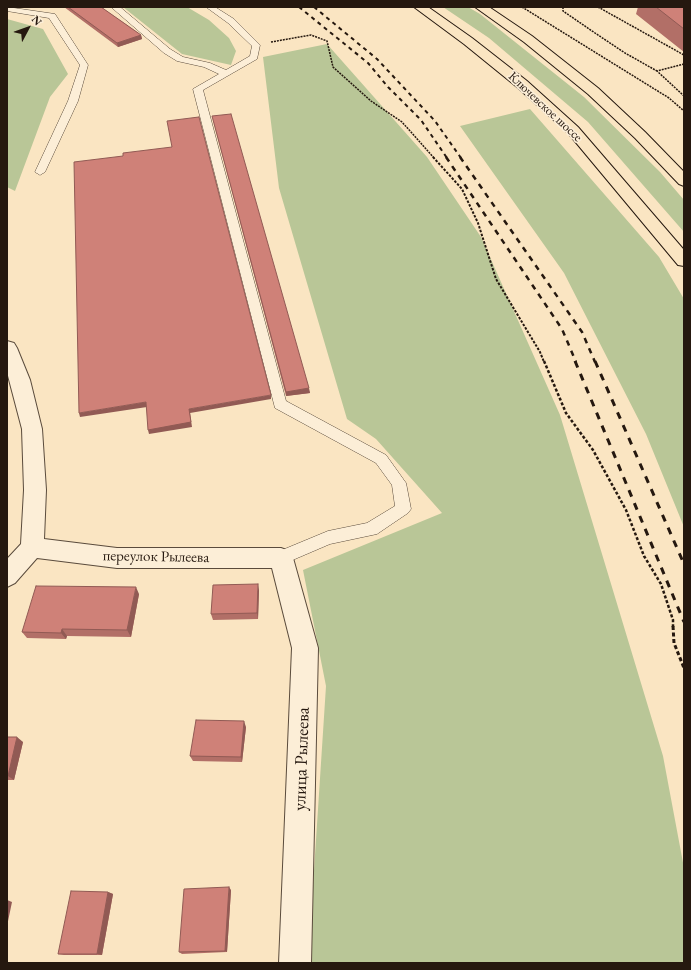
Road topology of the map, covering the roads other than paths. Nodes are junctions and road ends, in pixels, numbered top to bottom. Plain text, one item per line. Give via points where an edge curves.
1 (115, 7) edge
2 (210, 7) edge
3 (420, 7) edge
4 (481, 7) edge
5 (7, 9) edge
6 (53, 11) edge
7 (226, 74) junction
8 (40, 172) dead end
9 (684, 181) edge
10 (684, 261) edge
11 (7, 348) edge
12 (32, 547) junction
13 (281, 558) junction
14 (7, 576) edge
15 (295, 963) edge

1 - 7 lane via 180,59 207,65
2 - 7 lane via 231,21 256,45 254,57
3 - 10 main road, Ключевское шоссе via 504,70 572,130
4 - 9 main road via 528,39 594,91
5 - 6 lane
6 - 8 lane via 84,65 73,101
7 - 13 lane via 198,89 280,404 381,460 399,483 403,509 371,529 328,538
11 - 12 street via 20,380 32,429 35,490
12 - 13 street, переулок Рылеева via 117,558
12 - 14 street
13 - 15 street, улица Рылеева via 305,648

